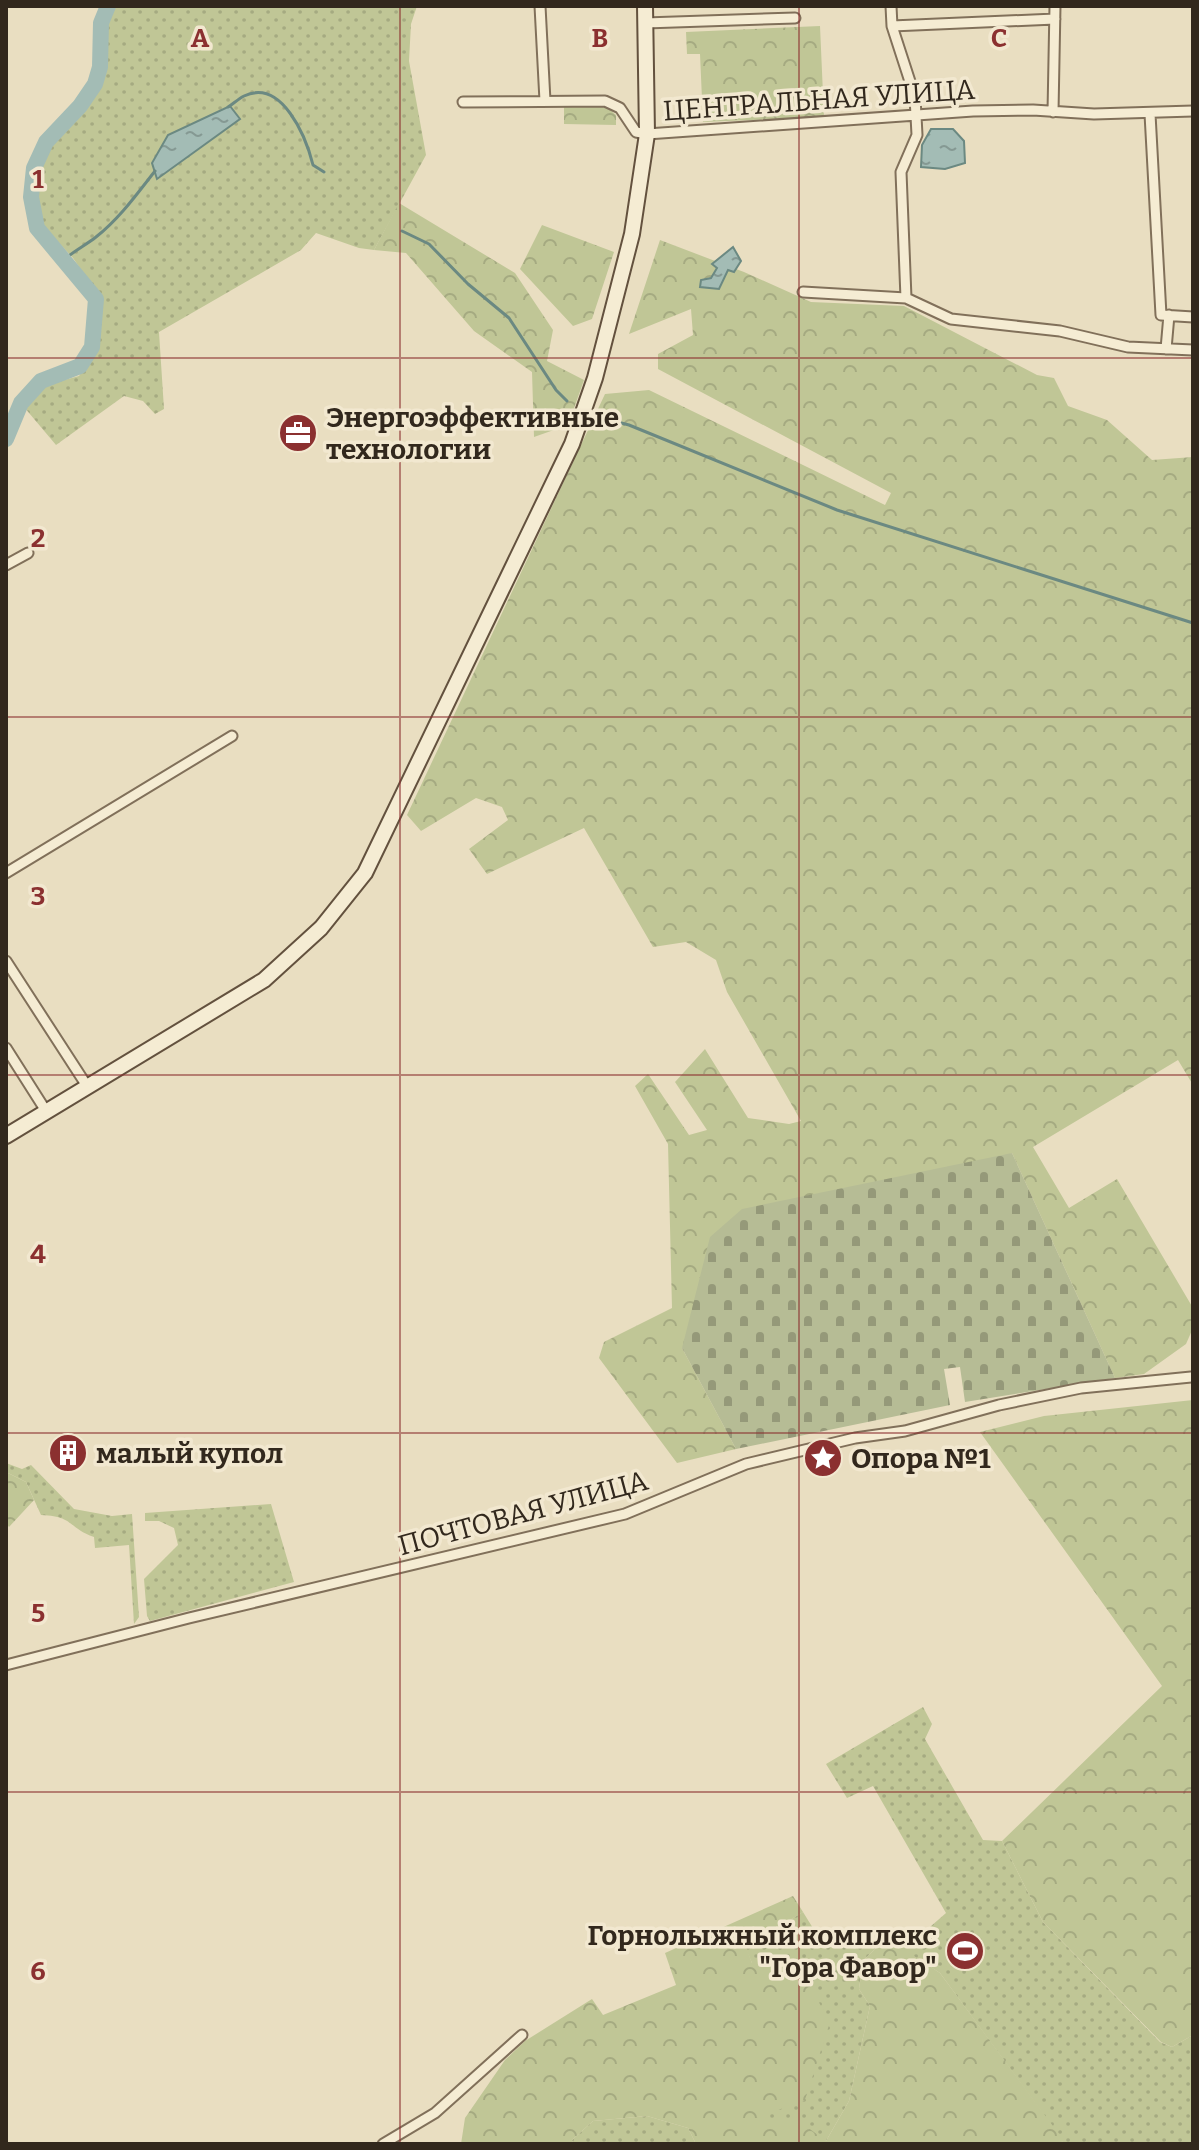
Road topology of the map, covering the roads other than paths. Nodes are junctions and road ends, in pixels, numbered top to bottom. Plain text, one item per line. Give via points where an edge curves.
1 (540, 6) edge
2 (645, 6) edge
3 (891, 6) edge
4 (1055, 6) edge
5 (795, 18) dead end
6 (1055, 19) junction
7 (645, 23) junction
8 (892, 26) junction
9 (545, 101) junction
10 (463, 102) dead end
11 (1193, 111) edge
12 (1053, 112) junction
13 (1150, 114) junction
14 (916, 115) junction
15 (647, 134) junction
16 (803, 292) dead end
17 (906, 298) junction
18 (1169, 315) junction
19 (1193, 317) edge
20 (1166, 349) junction
21 (1193, 350) edge
22 (28, 553) dead end
23 (6, 565) edge
24 (232, 736) dead end
25 (6, 873) edge
26 (6, 961) edge
27 (6, 1048) edge
28 (87, 1086) junction
29 (46, 1111) junction
30 (8, 1131) edge
31 (1191, 1377) dead end
32 (6, 1665) edge
33 (522, 2035) dead end
34 (383, 2144) edge

1 - 9 street
2 - 7 main road
3 - 8 street
4 - 6 street
5 - 7 street
6 - 8 street
6 - 12 street
7 - 15 main road
8 - 14 street
9 - 10 street, ЦЕНТРАЛЬНАЯ УЛИЦА
9 - 15 street, ЦЕНТРАЛЬНАЯ УЛИЦА via 605,101 620,108 636,132
11 - 13 street, ЦЕНТРАЛЬНАЯ УЛИЦА
12 - 13 street, ЦЕНТРАЛЬНАЯ УЛИЦА
12 - 14 street, ЦЕНТРАЛЬНАЯ УЛИЦА
13 - 18 street via 1161,315
14 - 15 street, ЦЕНТРАЛЬНАЯ УЛИЦА
14 - 17 street via 917,135 901,172
15 - 28 main road via 632,234 572,444 365,873 321,928 264,980
16 - 17 street
17 - 20 street via 951,319
18 - 19 street
18 - 20 street
20 - 21 street
22 - 23 street
24 - 25 street
26 - 28 street
27 - 29 street
28 - 29 main road
29 - 30 main road
31 - 32 street, ПОЧТОВАЯ УЛИЦА via 1081,1388 746,1464 625,1514
33 - 34 street via 435,2113

